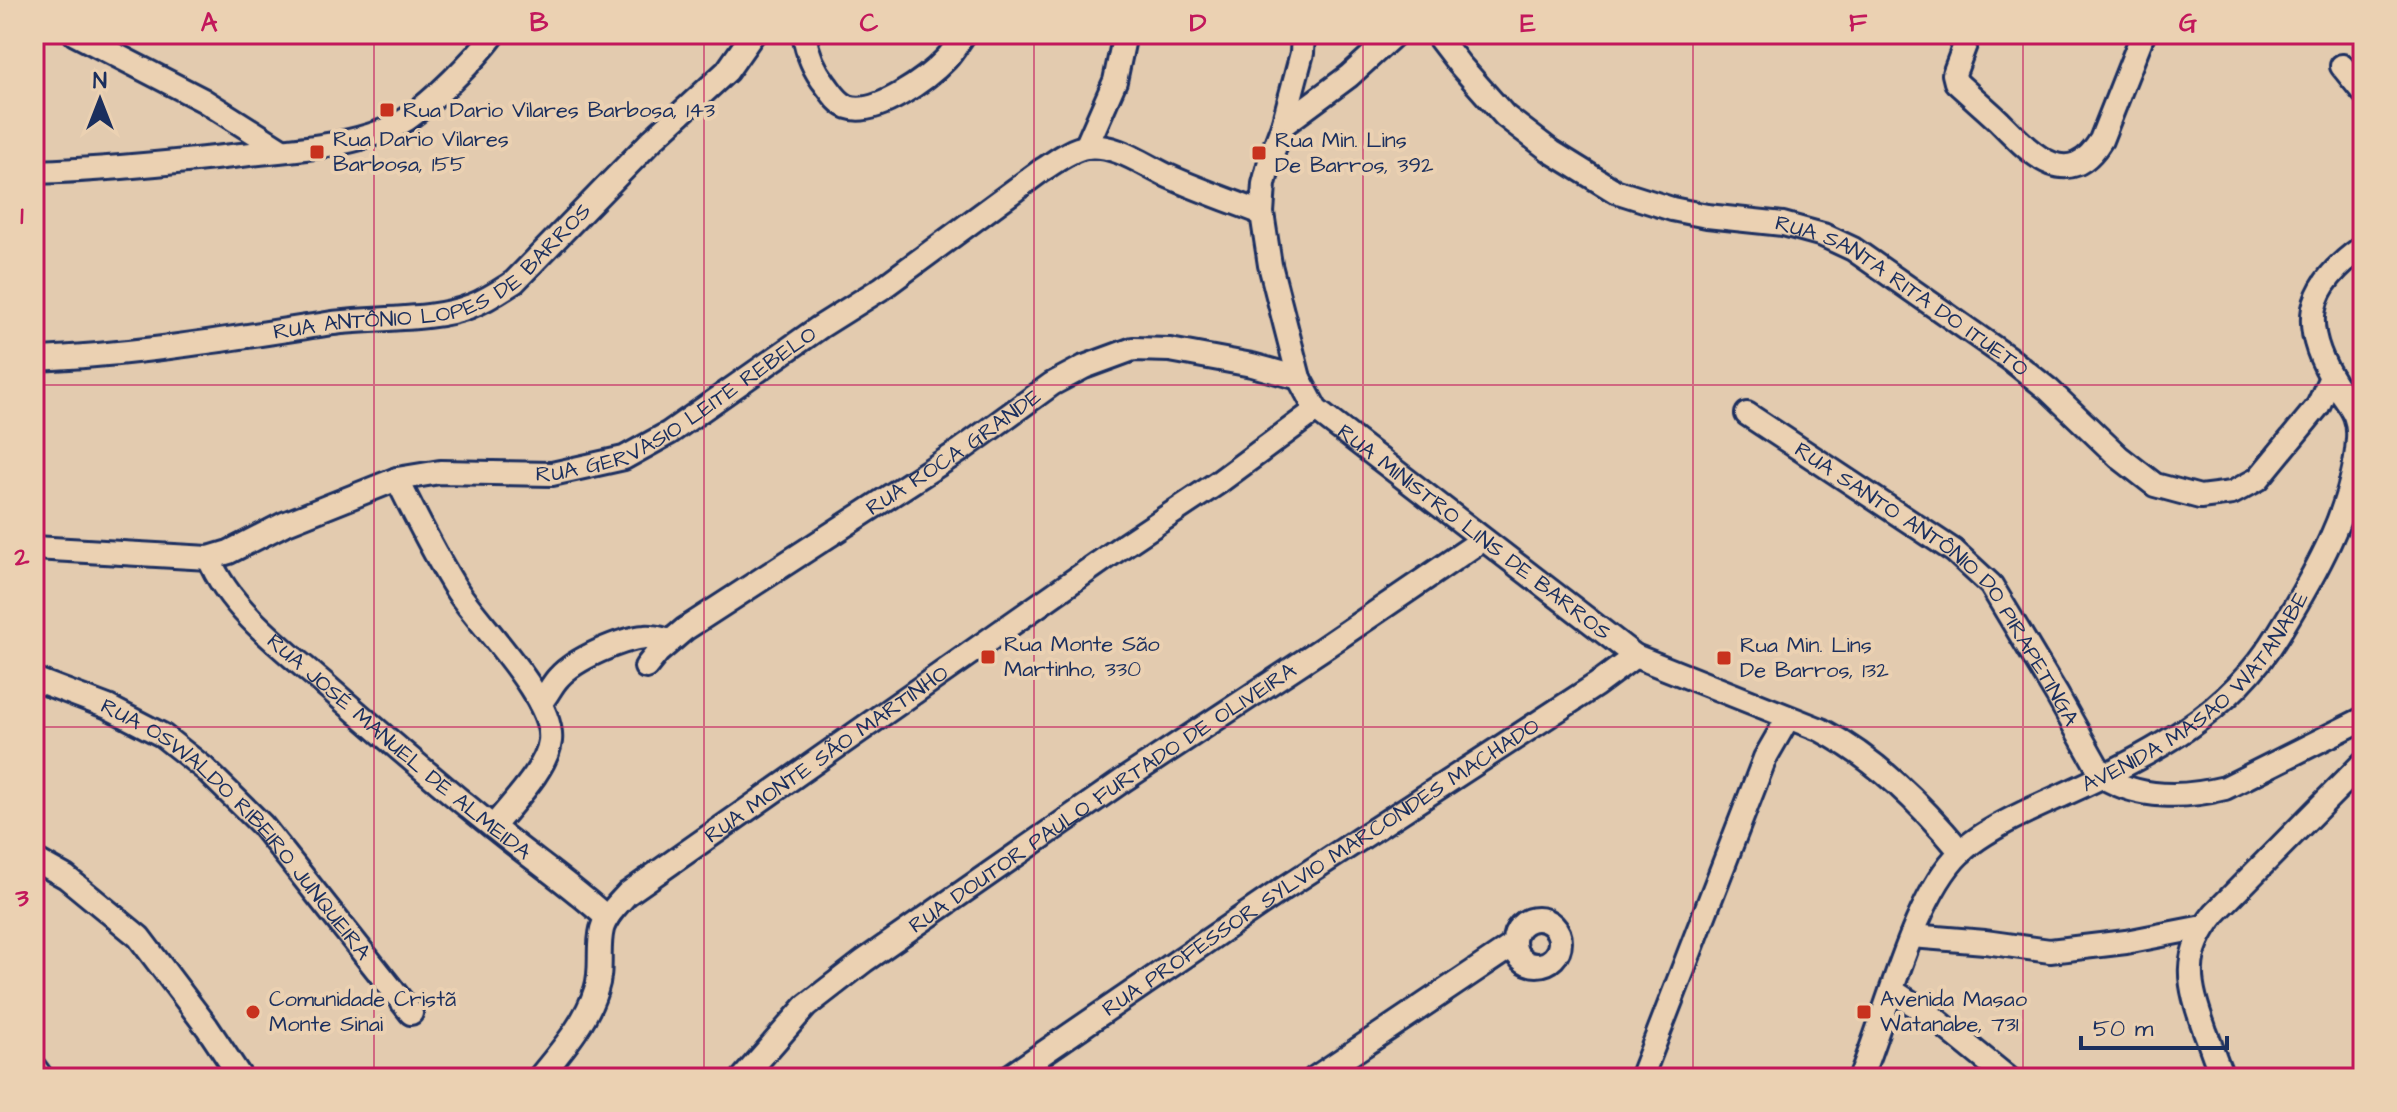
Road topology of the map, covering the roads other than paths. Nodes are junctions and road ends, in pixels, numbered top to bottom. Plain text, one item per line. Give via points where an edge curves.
1 (75, 34) edge
2 (494, 34) edge
3 (753, 34) edge
4 (804, 34) edge
5 (964, 34) edge
6 (1125, 34) edge
7 (1303, 34) edge
8 (1395, 34) edge
9 (1436, 34) edge
10 (1969, 34) edge
11 (2143, 34) edge
12 (2342, 66) dead end
13 (2363, 92) edge
14 (1283, 125) junction
15 (1086, 147) junction
16 (282, 150) junction
17 (34, 172) edge
18 (1262, 213) junction
19 (2363, 247) edge
20 (34, 359) edge
21 (2331, 377) junction
22 (1299, 378) junction
23 (1316, 410) junction
24 (1747, 414) dead end
25 (397, 479) junction
26 (1482, 540) junction
27 (34, 548) edge
28 (209, 558) junction
29 (670, 641) junction
30 (1635, 656) junction
31 (646, 667) dead end
32 (34, 679) edge
33 (540, 703) junction
34 (1788, 718) junction
35 (2363, 719) edge
36 (2363, 763) edge
37 (2103, 777) junction
38 (493, 827) junction
39 (1961, 852) junction
40 (34, 859) edge
41 (607, 918) junction
42 (2203, 927) junction
43 (1912, 936) junction
44 (1513, 945) dead end
45 (1893, 991) junction
46 (411, 1013) dead end
47 (34, 1067) edge
48 (42, 1078) edge
49 (241, 1078) edge
50 (539, 1078) edge
51 (743, 1078) edge
52 (1007, 1078) edge
53 (1315, 1078) edge
54 (1641, 1078) edge
55 (1860, 1078) edge
56 (2008, 1078) edge
57 (2223, 1078) edge

1 - 16 street via 203,100
2 - 16 street via 406,119 344,141
3 - 20 street, RUA ANTÔNIO LOPES DE BARROS via 727,71 514,282 468,308 167,348
4 - 5 street via 819,77 836,99 858,109 905,91 948,57
6 - 15 street via 1115,81
7 - 14 street, RUA MINISTRO LINS DE BARROS
8 - 14 street
9 - 21 street, RUA SANTA RITA DO ITUETO via 1505,116 1583,173 1658,206 1783,224 1853,249 2010,359 2155,485 2200,497 2232,493 2258,479 2318,406
10 - 11 street via 1954,74 1956,82 2030,152 2057,166 2078,164 2101,140
12 - 13 street
14 - 18 street, RUA MINISTRO LINS DE BARROS via 1264,184
15 - 18 street via 1127,156
15 - 25 street, RUA GERVÁSIO LEITE REBELO via 1042,170 882,288 624,458 552,474 440,472
16 - 17 street
18 - 22 street, RUA MINISTRO LINS DE BARROS
19 - 21 street, AVENIDA MASAO WATANABE via 2328,279 2313,312 2312,331
21 - 37 street, AVENIDA MASAO WATANABE via 2359,422 2355,467 2339,518 2294,608 2272,644 2211,713
22 - 23 street, RUA MINISTRO LINS DE BARROS
22 - 29 street, RUA ROCA GRANDE via 1170,350 1133,349 1084,367
23 - 26 street, RUA MINISTRO LINS DE BARROS
23 - 41 street, RUA MONTE SÃO MARTINHO via 640,884
24 - 37 street, RUA SANTO ANTÔNIO DO PIRAPETINGA via 1954,551 1991,585
25 - 28 street, RUA GERVÁSIO LEITE REBELO
25 - 33 street via 457,590
26 - 30 street, RUA MINISTRO LINS DE BARROS
26 - 51 street, RUA DOUTOR PAULO FURTADO DE OLIVEIRA via 864,961 806,1006
27 - 28 street, RUA GERVÁSIO LEITE REBELO
28 - 38 street, RUA JOSÉ MANUEL DE ALMEIDA via 224,589 282,646
29 - 31 street, RUA ROCA GRANDE
29 - 33 street via 647,636 590,655 557,679
30 - 34 street, RUA MINISTRO LINS DE BARROS
30 - 52 street, RUA PROFESSOR SYLVIO MARCONDES MACHADO
32 - 46 street, RUA OSWALDO RIBEIRO JUNQUEIRA via 108,707 162,735 205,769 262,825
33 - 38 street via 549,722 547,758
34 - 39 street, RUA MINISTRO LINS DE BARROS via 1850,746 1928,813
34 - 54 street via 1765,758
35 - 37 street via 2225,788 2203,793 2154,793
36 - 42 street
37 - 39 street, AVENIDA MASAO WATANABE via 2030,810
38 - 41 street, RUA JOSÉ MANUEL DE ALMEIDA
39 - 43 street, AVENIDA MASAO WATANABE via 1940,877
40 - 49 street via 66,877 139,937
41 - 50 street via 596,992 578,1027
42 - 43 street via 2050,951
42 - 57 street via 2190,961 2191,983
43 - 45 street, AVENIDA MASAO WATANABE
44 - 53 street
45 - 55 street, AVENIDA MASAO WATANABE
45 - 56 street
47 - 48 street

